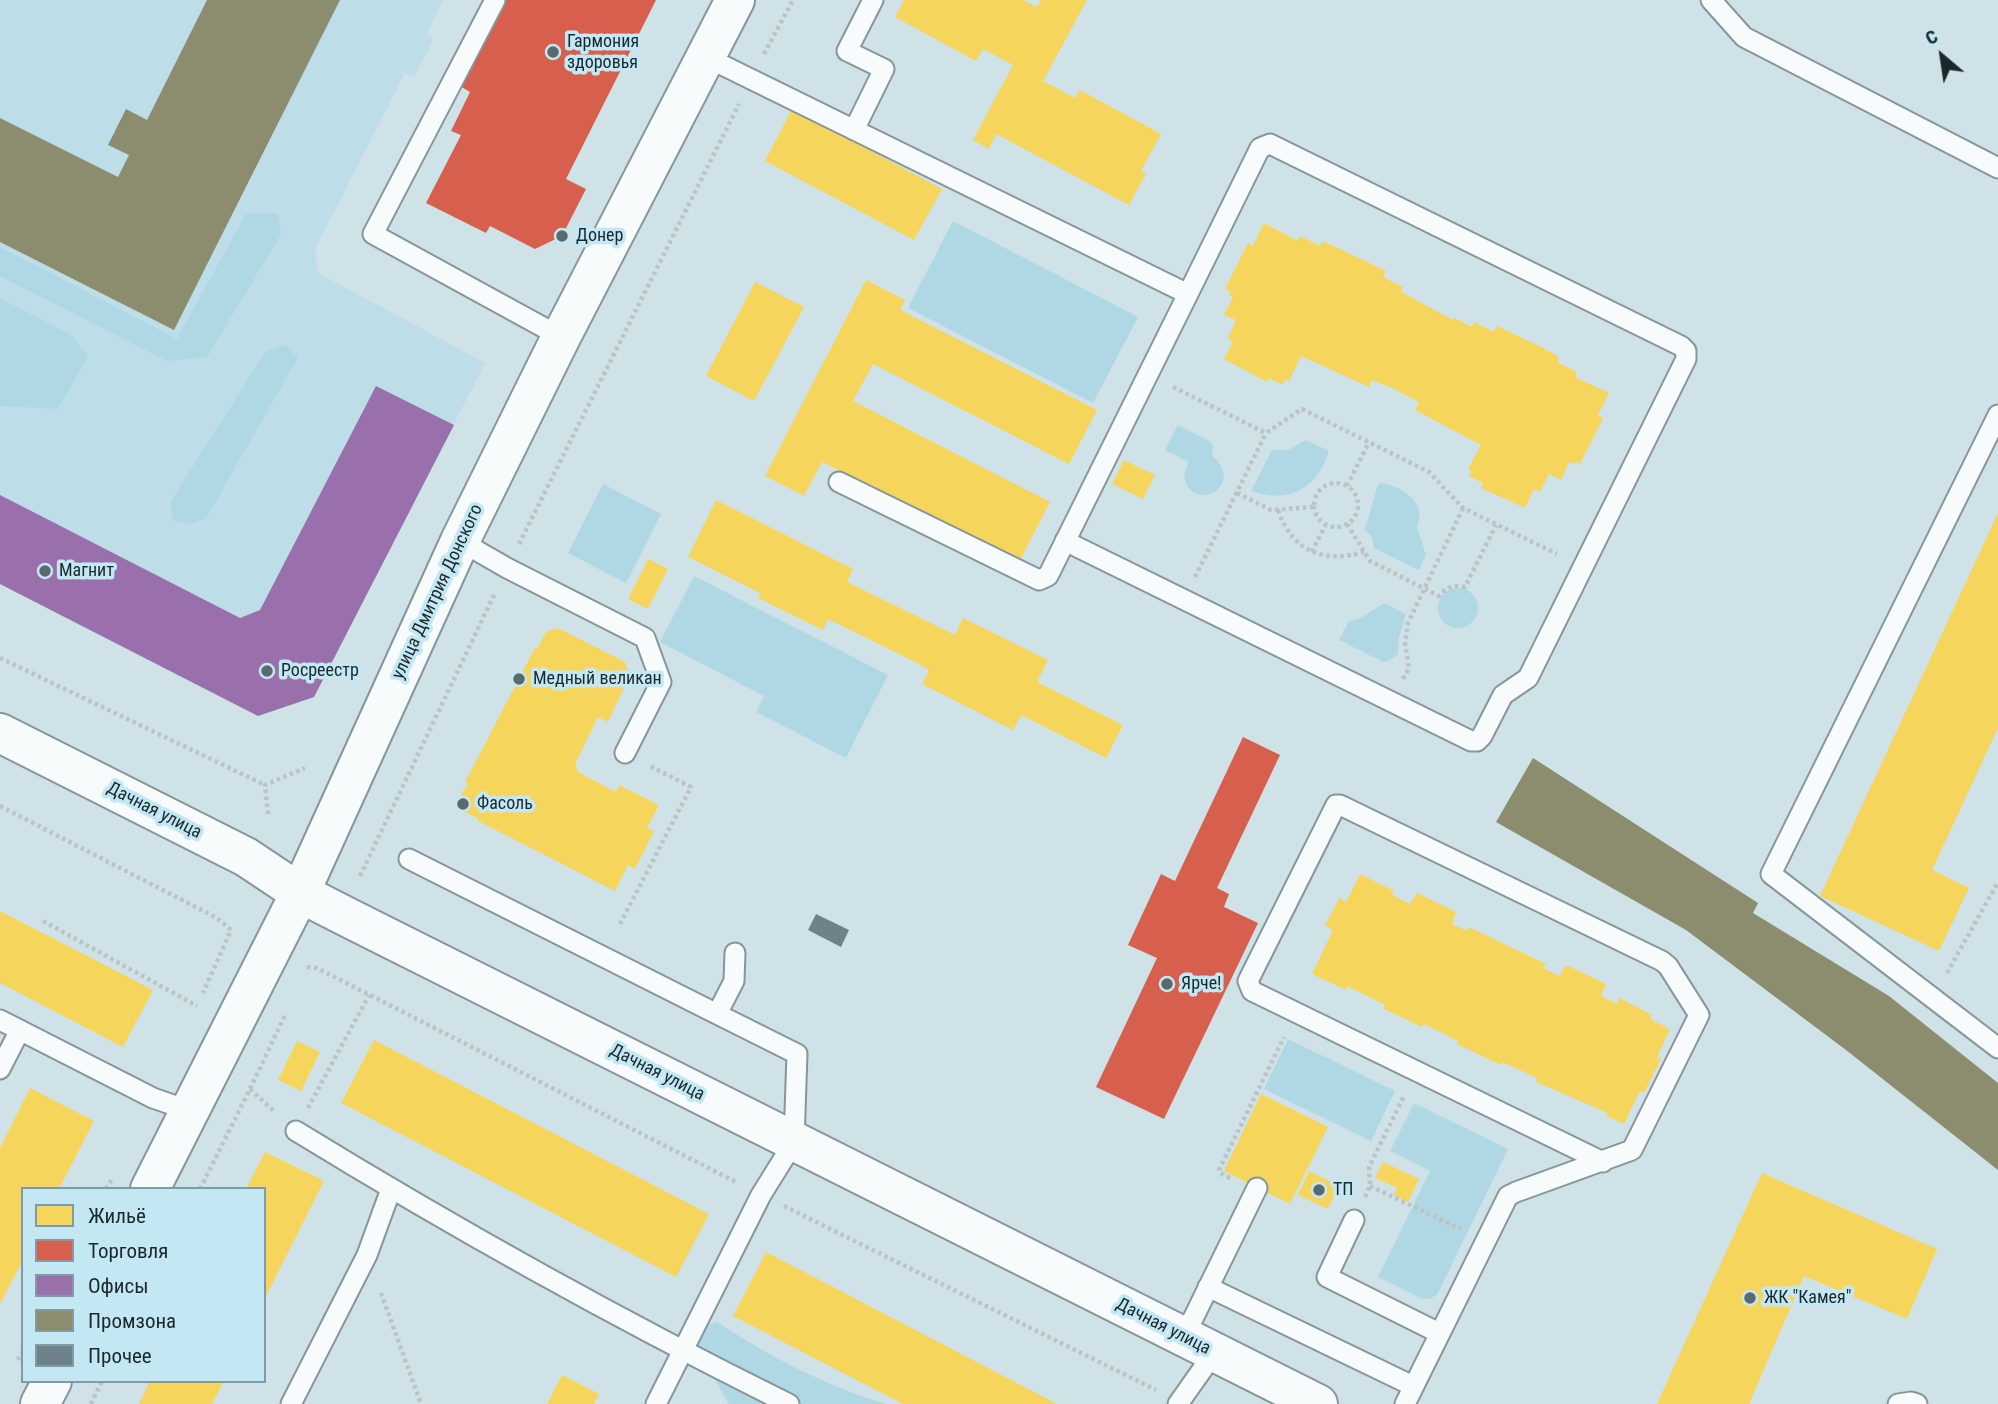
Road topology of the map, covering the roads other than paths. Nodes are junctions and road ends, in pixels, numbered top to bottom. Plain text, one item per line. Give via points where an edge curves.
1 (495, 0) edge
2 (735, 0) edge
3 (873, 0) edge
4 (1711, 0) edge
5 (706, 57) junction
6 (854, 130) junction
7 (1998, 168) edge
8 (1188, 294) junction
9 (561, 337) junction
10 (1998, 415) edge
11 (839, 482) dead end
12 (460, 541) junction
13 (1065, 541) junction
14 (0, 733) edge
15 (625, 753) road end
16 (409, 859) dead end
17 (300, 892) junction
18 (735, 953) dead end
19 (717, 1014) junction
20 (0, 1020) edge
21 (20, 1030) junction
22 (1998, 1048) edge
23 (0, 1069) edge
24 (190, 1111) junction
25 (296, 1130) road end
26 (794, 1142) junction
27 (1603, 1161) junction
28 (151, 1187) edge
29 (391, 1189) junction
30 (1256, 1189) road end
31 (1354, 1220) road end
32 (1208, 1287) junction
33 (1439, 1333) junction
34 (1199, 1345) junction
35 (682, 1351) junction
36 (51, 1383) edge
37 (1409, 1395) edge
38 (40, 1404) edge
39 (291, 1404) edge
40 (656, 1404) edge
41 (789, 1404) edge
42 (1178, 1404) edge
43 (1318, 1404) edge
44 (1898, 1404) edge
45 (1917, 1404) edge

1 - 9 lane via 373,234
2 - 5 street, улица Дмитрия Донского
3 - 6 lane via 847,51 884,69
4 - 7 lane via 1744,37
5 - 6 lane
5 - 9 street, улица Дмитрия Донского
6 - 8 lane
8 - 13 lane
8 - 13 lane via 1260,148 1270,144 1681,346 1686,359 1528,678 1503,695 1477,741
9 - 12 street, улица Дмитрия Донского
10 - 22 lane via 1771,874
11 - 13 lane via 1039,580 1048,576
12 - 15 lane via 645,638 661,682
12 - 17 street, улица Дмитрия Донского
14 - 17 street, Дачная улица via 246,857
16 - 19 lane
17 - 24 street, улица Дмитрия Донского
17 - 26 street, Дачная улица
18 - 19 lane via 734,981
19 - 26 lane via 797,1054
20 - 21 lane
21 - 23 lane
21 - 24 lane via 153,1098
24 - 28 street, улица Дмитрия Донского
25 - 29 lane
26 - 34 street, Дачная улица
26 - 35 lane via 761,1195
27 - 27 lane via 1636,1146 1698,1020 1697,1010 1668,966 1340,805 1333,808 1248,981 1252,991
27 - 33 lane via 1507,1196
29 - 35 lane
29 - 39 lane via 367,1255
30 - 32 lane
31 - 33 lane via 1328,1277
32 - 34 lane
32 - 37 lane
33 - 37 lane
34 - 42 lane
34 - 43 street, Дачная улица
35 - 40 lane
35 - 41 lane
36 - 38 street
44 - 45 lane

